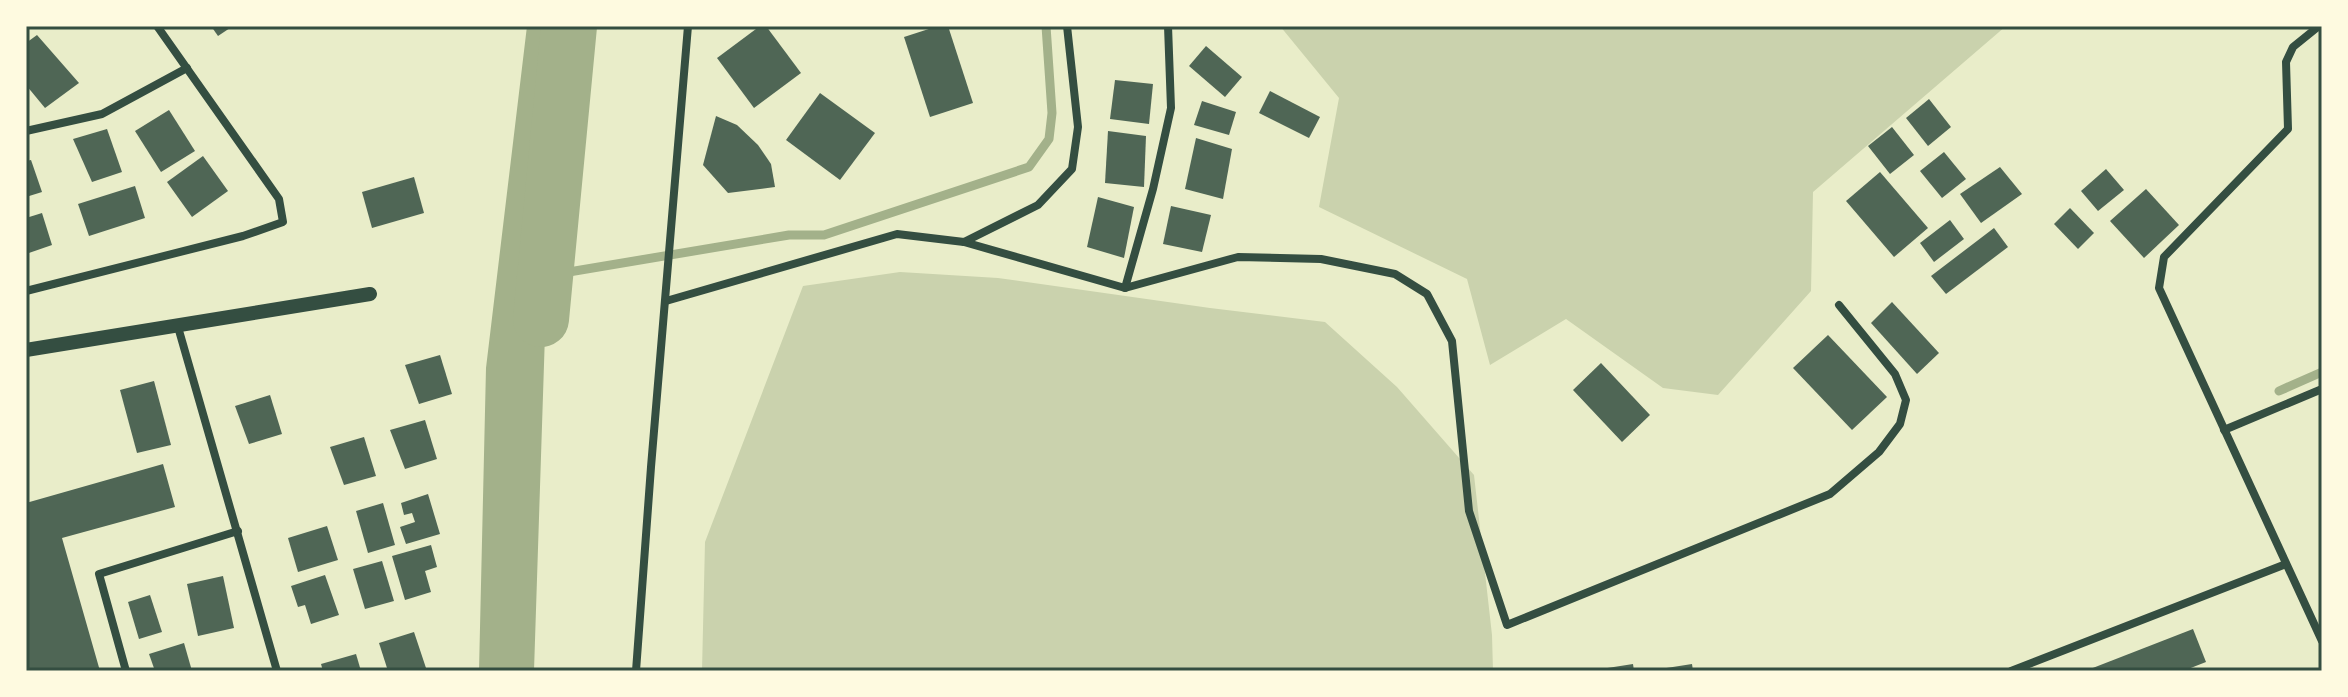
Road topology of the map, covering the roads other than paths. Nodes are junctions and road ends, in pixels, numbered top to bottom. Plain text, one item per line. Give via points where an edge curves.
1 (157, 26) edge
2 (688, 26) edge
3 (1067, 26) edge
4 (1168, 26) edge
5 (2319, 26) edge
6 (187, 68) junction
7 (26, 131) edge
8 (964, 242) junction
9 (1125, 288) junction
10 (26, 291) edge
11 (370, 294) dead end
12 (666, 301) junction
13 (1839, 305) dead end
14 (178, 327) junction
15 (26, 350) edge
16 (2322, 389) edge
17 (2224, 430) junction
18 (238, 531) junction
19 (2286, 564) junction
20 (2322, 641) edge
21 (126, 671) edge
22 (277, 671) edge
23 (636, 671) edge
24 (2011, 671) edge

1 - 6 street
2 - 12 street
3 - 8 street via 1078,127 1072,169 1038,205
4 - 9 street via 1171,108
5 - 17 street via 2293,47 2286,62 2288,129 2164,257 2159,288
6 - 7 street via 102,114
6 - 10 street via 279,199 283,222
8 - 9 street
8 - 12 street via 897,234
9 - 13 street via 1238,257 1321,259 1395,274 1427,294 1452,341 1469,511 1507,625 1830,494 1879,452 1900,424 1906,400 1895,374
11 - 14 street
12 - 23 street
14 - 15 street
14 - 18 street
16 - 17 street
17 - 19 street
18 - 21 street via 99,574
18 - 22 street
19 - 20 street
19 - 24 street

